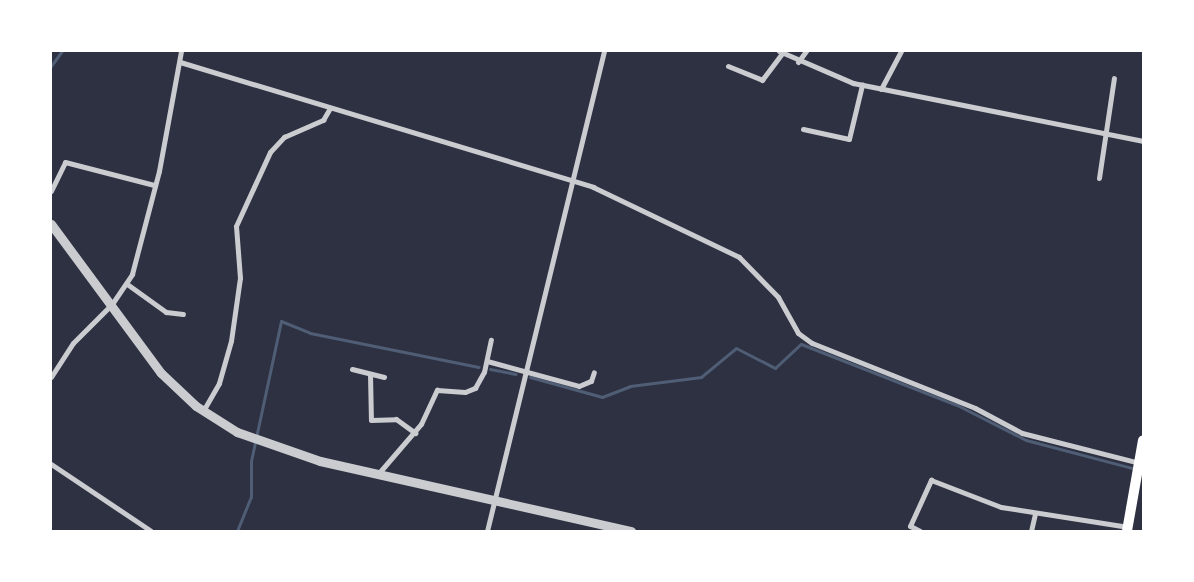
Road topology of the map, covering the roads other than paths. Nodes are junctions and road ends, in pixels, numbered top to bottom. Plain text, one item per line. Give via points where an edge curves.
1 (182, 51) edge
2 (604, 51) edge
3 (806, 51) edge
4 (901, 51) edge
5 (780, 52) edge
6 (180, 62) junction
7 (798, 62) junction
8 (728, 66) dead end
9 (1114, 78) dead end
10 (862, 85) junction
11 (881, 89) junction
12 (330, 108) junction
13 (803, 128) dead end
14 (1106, 132) junction
15 (1143, 141) edge
16 (1098, 178) dead end
17 (572, 179) junction
18 (154, 185) junction
19 (51, 190) edge
20 (51, 224) edge
21 (127, 284) junction
22 (112, 304) junction
23 (183, 314) dead end
24 (491, 340) dead end
25 (487, 361) junction
26 (352, 369) dead end
27 (526, 370) junction
28 (594, 372) dead end
29 (370, 374) junction
30 (51, 377) edge
31 (384, 377) dead end
32 (203, 411) junction
33 (415, 433) junction
34 (1143, 440) edge
35 (1141, 463) edge
36 (51, 464) edge
37 (378, 474) junction
38 (495, 500) junction
39 (1035, 513) junction
40 (611, 528) edge
41 (1128, 529) edge
42 (151, 531) edge
43 (487, 531) edge
44 (631, 531) edge
45 (920, 531) edge
46 (1031, 531) edge

1 - 6 street
2 - 17 street
3 - 7 street
4 - 11 street
5 - 7 street
5 - 8 street via 762,80
6 - 12 street
6 - 18 street
7 - 10 street
9 - 14 street
10 - 11 street
10 - 13 street via 850,138
11 - 14 street
12 - 17 street
12 - 32 street via 323,120 284,137 270,152 236,226 240,278 231,341 219,383
14 - 15 street
14 - 16 street
17 - 27 street
17 - 35 street via 738,257 778,297 798,333 812,343 976,408 1038,439
18 - 19 street via 65,162
18 - 21 street
20 - 22 street
21 - 22 street
21 - 23 street via 166,312
22 - 30 street via 73,343
22 - 32 street via 152,362
24 - 25 street
25 - 27 street
25 - 33 street via 470,391 437,390
26 - 29 street
27 - 28 street via 579,386
27 - 38 street
29 - 31 street
29 - 33 street via 372,420 396,419
32 - 37 street via 264,444
33 - 37 street
34 - 35 main road
35 - 41 main road
36 - 42 street
37 - 38 street
38 - 40 street
38 - 43 street
39 - 41 street
39 - 45 street via 1001,507 931,480 910,526
39 - 46 street
40 - 44 street

